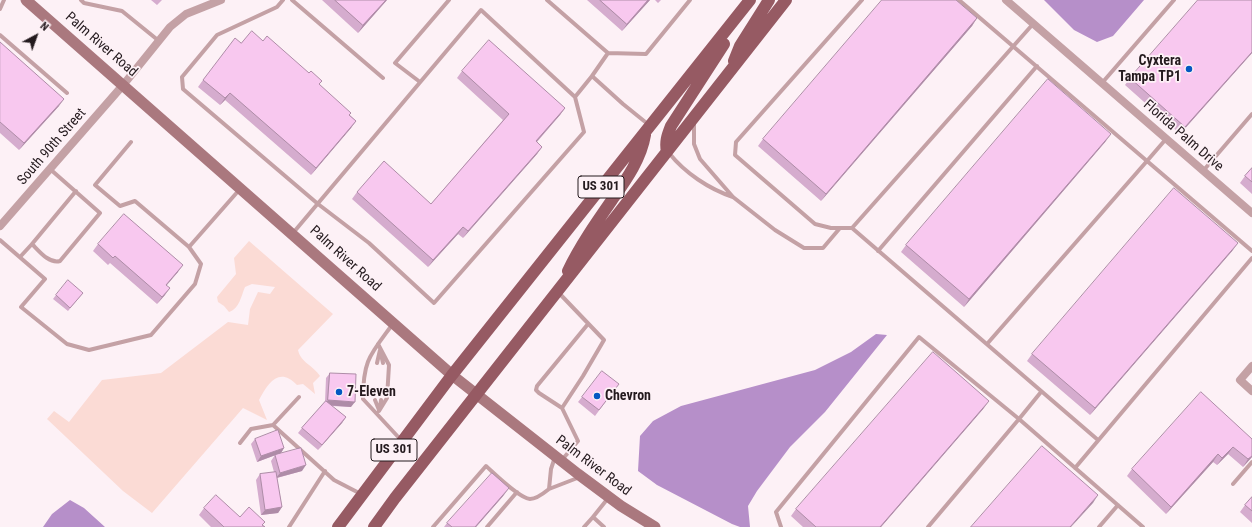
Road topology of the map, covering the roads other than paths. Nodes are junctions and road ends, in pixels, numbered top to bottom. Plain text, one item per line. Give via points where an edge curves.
1 (4, 0) edge
2 (26, 0) edge
3 (81, 0) edge
4 (221, 0) edge
5 (283, 0) edge
6 (292, 0) edge
7 (449, 0) edge
8 (547, 0) edge
9 (690, 0) edge
10 (751, 0) edge
11 (769, 0) edge
12 (786, 0) edge
13 (862, 0) edge
14 (959, 0) edge
15 (1006, 0) edge
16 (1174, 0) edge
17 (0, 9) edge
18 (1033, 24) junction
19 (0, 35) edge
20 (159, 41) junction
21 (1013, 46) junction
22 (608, 53) junction
23 (1037, 66) junction
24 (729, 73) junction
25 (592, 76) junction
26 (383, 78) dead end
27 (420, 82) junction
28 (1102, 83) junction
29 (124, 84) junction
30 (67, 93) dead end
31 (575, 98) junction
32 (1252, 114) edge
33 (694, 118) junction
34 (648, 129) junction
35 (1166, 139) junction
36 (130, 142) dead end
37 (667, 152) junction
38 (1147, 161) junction
39 (50, 169) junction
40 (1203, 171) junction
41 (241, 188) junction
42 (76, 191) junction
43 (734, 197) junction
44 (318, 204) junction
45 (1252, 214) edge
46 (0, 226) edge
47 (840, 228) junction
48 (852, 228) junction
49 (292, 233) junction
50 (0, 240) edge
51 (32, 244) junction
52 (188, 247) junction
53 (878, 250) junction
54 (1252, 251) edge
55 (20, 257) junction
56 (1252, 258) edge
57 (558, 292) junction
58 (394, 323) junction
59 (588, 324) junction
60 (378, 344) junction
61 (987, 344) junction
62 (380, 350) junction
63 (377, 363) dead end
64 (383, 363) dead end
65 (1252, 366) edge
66 (452, 375) junction
67 (1252, 391) edge
68 (1041, 392) junction
69 (476, 394) junction
70 (298, 397) dead end
71 (375, 400) dead end
72 (381, 400) dead end
73 (562, 408) junction
74 (379, 411) junction
75 (377, 416) junction
76 (1019, 419) junction
77 (273, 425) junction
78 (1098, 440) junction
79 (402, 441) junction
80 (240, 443) dead end
81 (558, 459) junction
82 (1252, 462) edge
83 (1075, 468) junction
84 (325, 471) junction
85 (581, 476) junction
86 (1233, 484) dead end
87 (549, 489) junction
88 (517, 492) junction
89 (361, 494) junction
90 (609, 497) junction
91 (1118, 505) junction
92 (592, 517) junction
93 (1138, 523) junction
94 (377, 526) edge
95 (289, 527) edge
96 (338, 527) edge
97 (433, 527) edge
98 (487, 527) edge
99 (584, 527) edge
100 (604, 527) edge
101 (655, 527) edge
102 (781, 527) edge
103 (928, 527) edge
104 (1099, 527) edge
105 (1135, 527) edge
106 (1143, 527) edge

1 - 17 lane
2 - 29 street, Palm River Road
3 - 20 lane via 84,3 122,11
4 - 20 street, South 90th Street via 186,14 170,27
5 - 44 lane via 277,7 217,35 182,77 183,89
6 - 26 lane
7 - 27 lane via 395,63
8 - 22 lane
9 - 22 lane via 646,54
10 - 34 main road, US 301
10 - 37 main road via 671,126 667,137
11 - 24 main road via 740,46
12 - 24 main road, US 301
13 - 47 lane via 736,142 735,155 815,224
14 - 21 lane
15 - 18 street, Florida Palm Drive
16 - 28 lane
18 - 21 lane
18 - 28 street, Florida Palm Drive
19 - 30 lane
20 - 29 street, South 90th Street
21 - 23 lane
21 - 48 lane
22 - 25 lane
23 - 38 lane
23 - 53 lane
24 - 33 main road, US 301
25 - 31 lane
25 - 34 lane
27 - 31 lane via 481,10
27 - 44 lane
28 - 35 street, Florida Palm Drive
29 - 39 street, South 90th Street
29 - 41 street, Palm River Road
31 - 44 lane via 584,132 434,303 369,243
32 - 40 lane
33 - 37 main road, US 301
33 - 43 lane via 694,144 700,159
34 - 57 main road via 640,154 629,174 578,250
34 - 66 main road, US 301
35 - 38 lane
35 - 40 street, Florida Palm Drive
36 - 52 lane via 95,185 120,206 135,201
37 - 43 lane via 677,163 714,191
37 - 57 main road, US 301
38 - 54 lane
38 - 61 lane
39 - 42 lane
39 - 46 street, South 90th Street
40 - 45 street, Florida Palm Drive
41 - 49 street, Palm River Road
41 - 52 lane
42 - 51 lane
42 - 51 lane via 100,213 60,261 50,261
43 - 47 lane via 775,230 804,248 823,248
44 - 49 lane
47 - 48 lane
48 - 53 lane
49 - 58 street, Palm River Road
50 - 55 lane
51 - 55 lane
52 - 55 lane via 201,264 195,284 151,335 89,350 67,344 21,307 45,278
53 - 61 lane
56 - 78 lane
57 - 59 lane
57 - 69 main road, US 301
58 - 60 lane
58 - 66 street, Palm River Road
59 - 73 lane via 604,340
59 - 73 lane via 537,386 536,390 539,393
60 - 62 lane
60 - 75 lane via 369,357 363,376 363,399
61 - 68 lane
62 - 63 lane
62 - 64 lane
62 - 74 lane via 389,365 387,398
65 - 67 street via 1240,380
66 - 69 street, Palm River Road
66 - 79 main road, US 301
68 - 76 lane
68 - 78 lane
69 - 81 street, Palm River Road
69 - 94 main road, US 301
70 - 77 lane
71 - 74 lane
72 - 74 lane
73 - 81 lane via 578,441
74 - 75 lane
75 - 79 lane
76 - 83 lane
76 - 102 lane via 919,337 776,512
76 - 103 lane
77 - 80 lane via 252,429
77 - 84 lane
78 - 83 lane
79 - 89 main road, US 301
81 - 85 street, Palm River Road
81 - 87 lane via 551,469
82 - 86 lane
83 - 91 lane
84 - 89 lane via 334,480
84 - 95 lane
85 - 87 lane
85 - 90 street, Palm River Road
87 - 88 lane via 530,499
88 - 97 lane via 486,466
88 - 98 lane
89 - 96 main road, US 301
90 - 92 lane
90 - 101 street, Palm River Road
91 - 93 lane
91 - 104 lane
92 - 99 lane
92 - 100 lane
93 - 105 lane
93 - 106 lane

